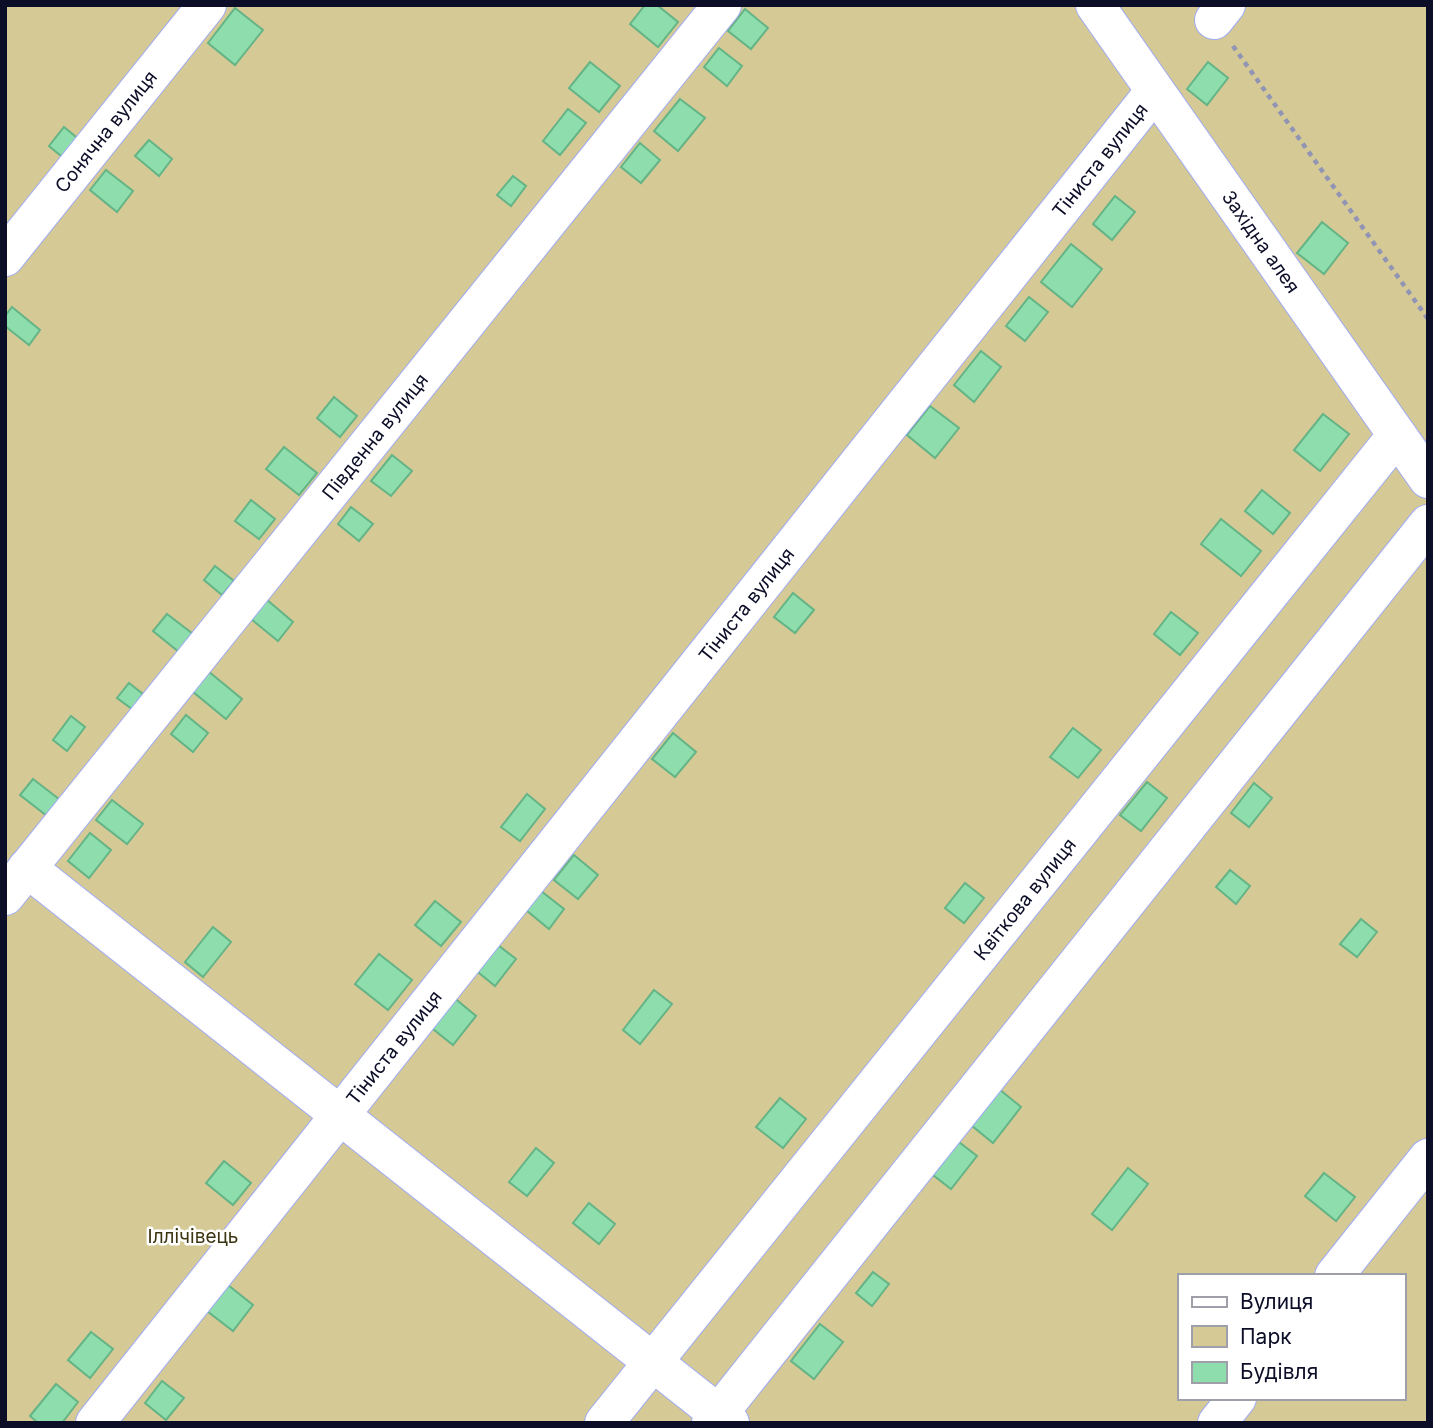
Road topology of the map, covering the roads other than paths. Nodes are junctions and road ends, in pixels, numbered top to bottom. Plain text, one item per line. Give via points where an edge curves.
1 (207, 5) edge
2 (722, 5) edge
3 (1095, 5) edge
4 (1154, 92) junction
5 (5, 257) edge
6 (1417, 456) edge
7 (1428, 524) edge
8 (16, 882) edge
9 (340, 1115) junction
10 (1428, 1158) edge
11 (1336, 1274) edge
12 (652, 1362) junction
13 (1235, 1400) edge
14 (720, 1420) edge
15 (96, 1423) edge
16 (604, 1423) edge
17 (1217, 1423) edge

1 - 5 lane, Сонячна вулиця
2 - 8 lane, Південна вулиця
3 - 4 lane, Західна алея
4 - 6 lane, Західна алея
4 - 9 lane, Тіниста вулиця
6 - 12 lane, Квіткова вулиця
7 - 14 lane
8 - 9 lane
9 - 12 lane
9 - 15 lane, Тіниста вулиця
10 - 11 lane
12 - 14 lane
12 - 16 lane, Квіткова вулиця
13 - 17 lane

